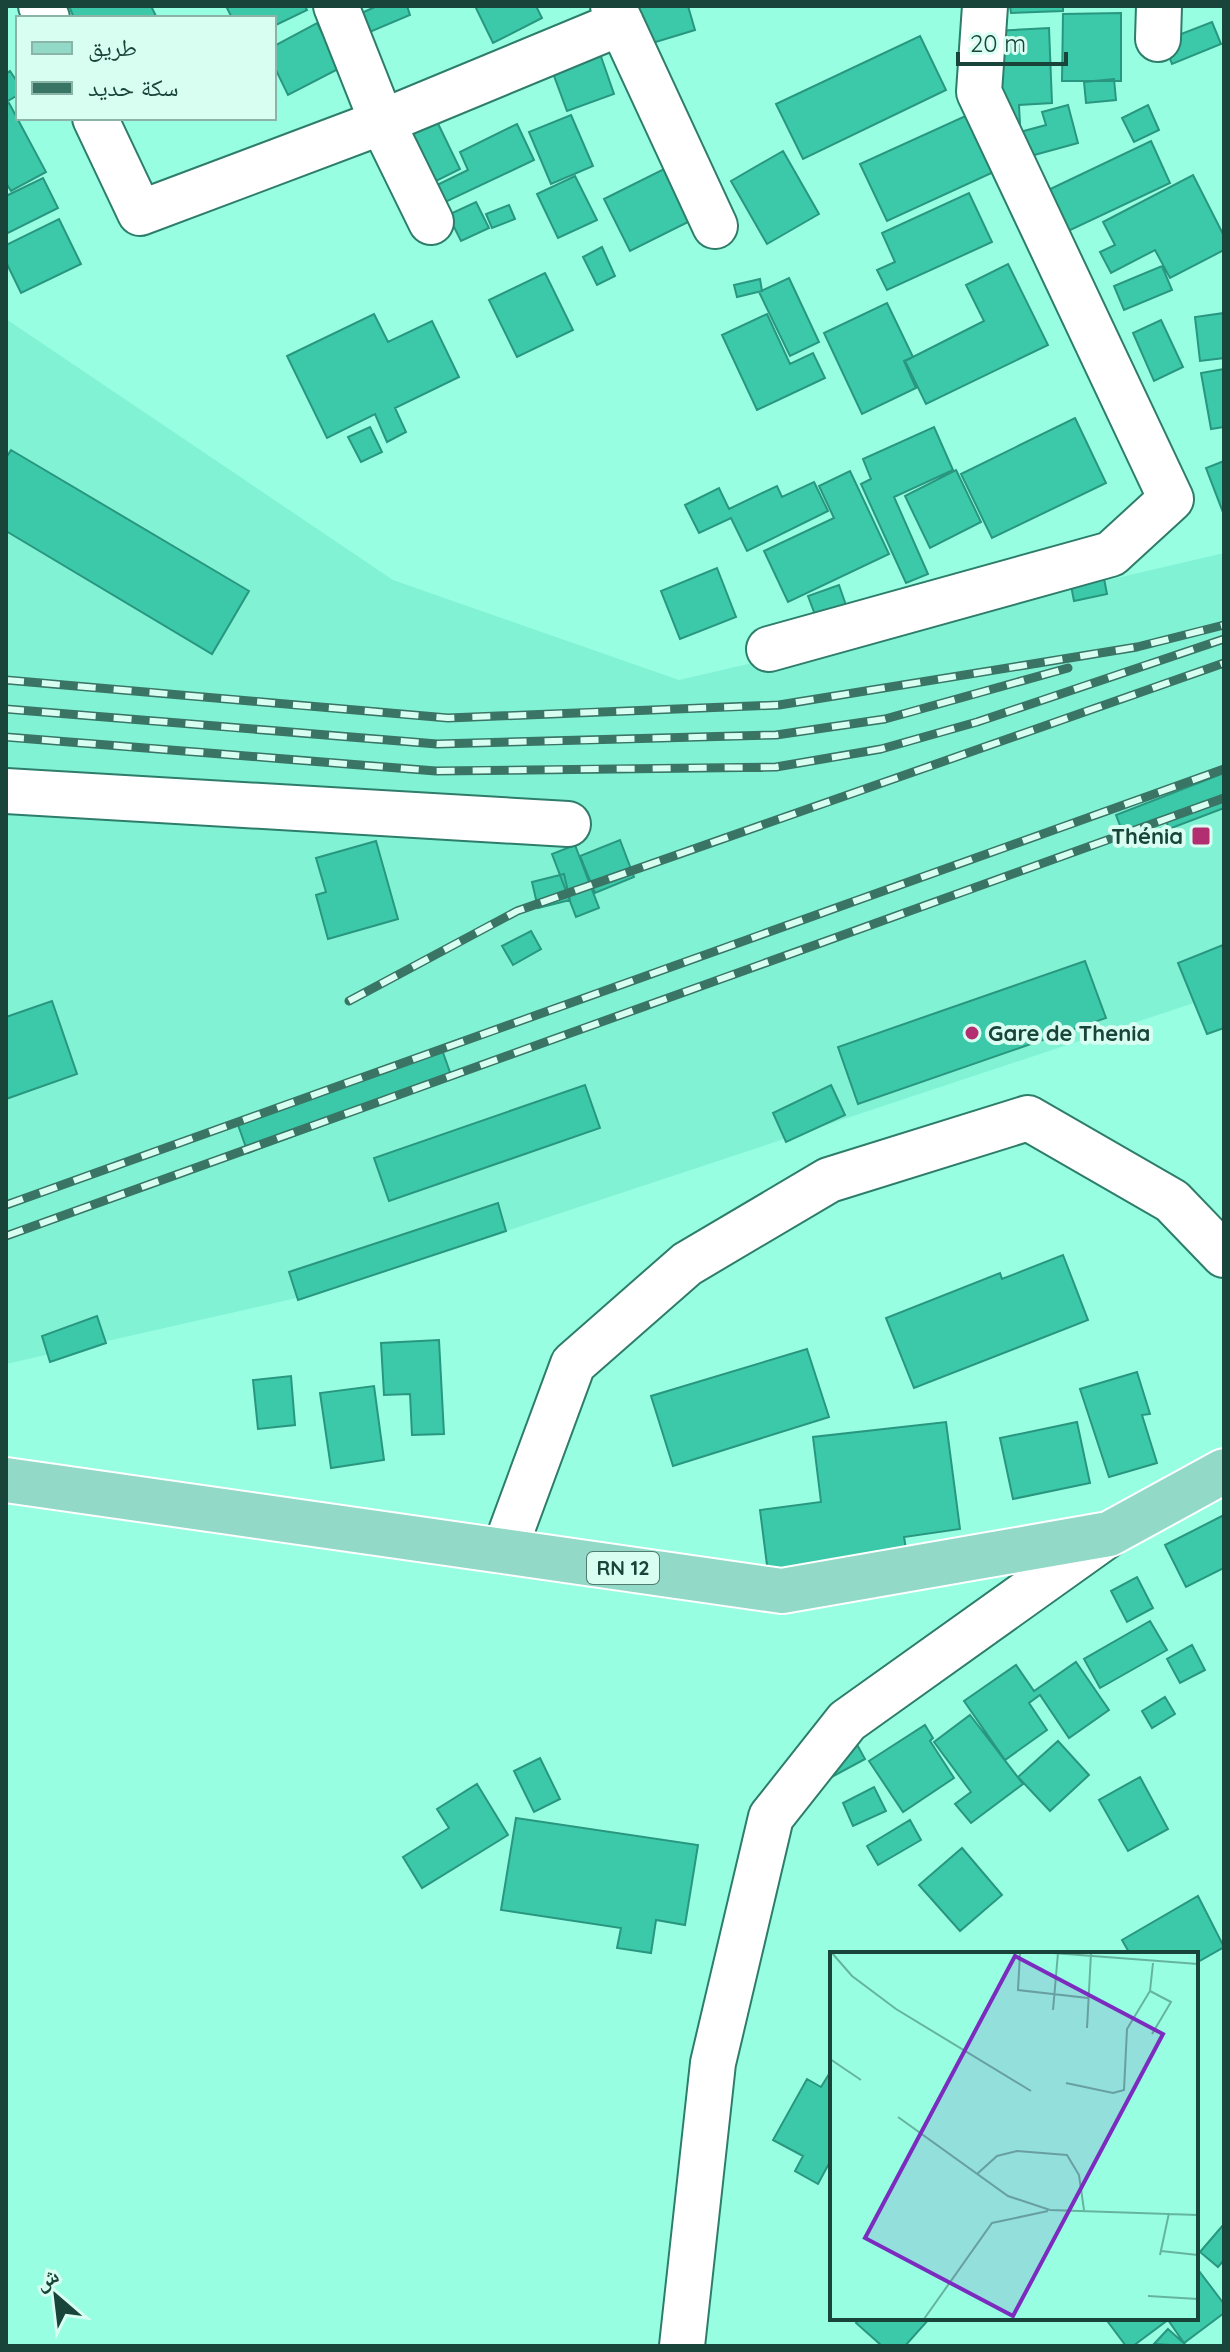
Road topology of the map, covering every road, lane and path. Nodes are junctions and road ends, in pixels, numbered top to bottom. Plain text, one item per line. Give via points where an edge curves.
1 (336, 6) edge
2 (985, 6) edge
3 (617, 14) edge
4 (96, 120) edge
5 (382, 122) junction
6 (431, 222) dead end
7 (715, 226) dead end
8 (769, 649) dead end
9 (6, 791) edge
10 (568, 824) dead end
11 (1224, 1255) edge
12 (1224, 1471) edge
13 (6, 1480) edge
14 (1109, 1534) junction
15 (504, 1551) junction
16 (682, 2346) edge

1 - 5 street
2 - 8 street via 979,92 1171,499 1111,554
3 - 5 street
3 - 7 street
4 - 5 street via 140,213
5 - 6 street
9 - 10 street
11 - 15 street via 1172,1201 1028,1118 829,1180 687,1264 573,1364
12 - 14 main road, RN 12
13 - 15 main road, RN 12
14 - 15 main road, RN 12 via 782,1591
14 - 16 street via 847,1721 771,1817 713,2063

